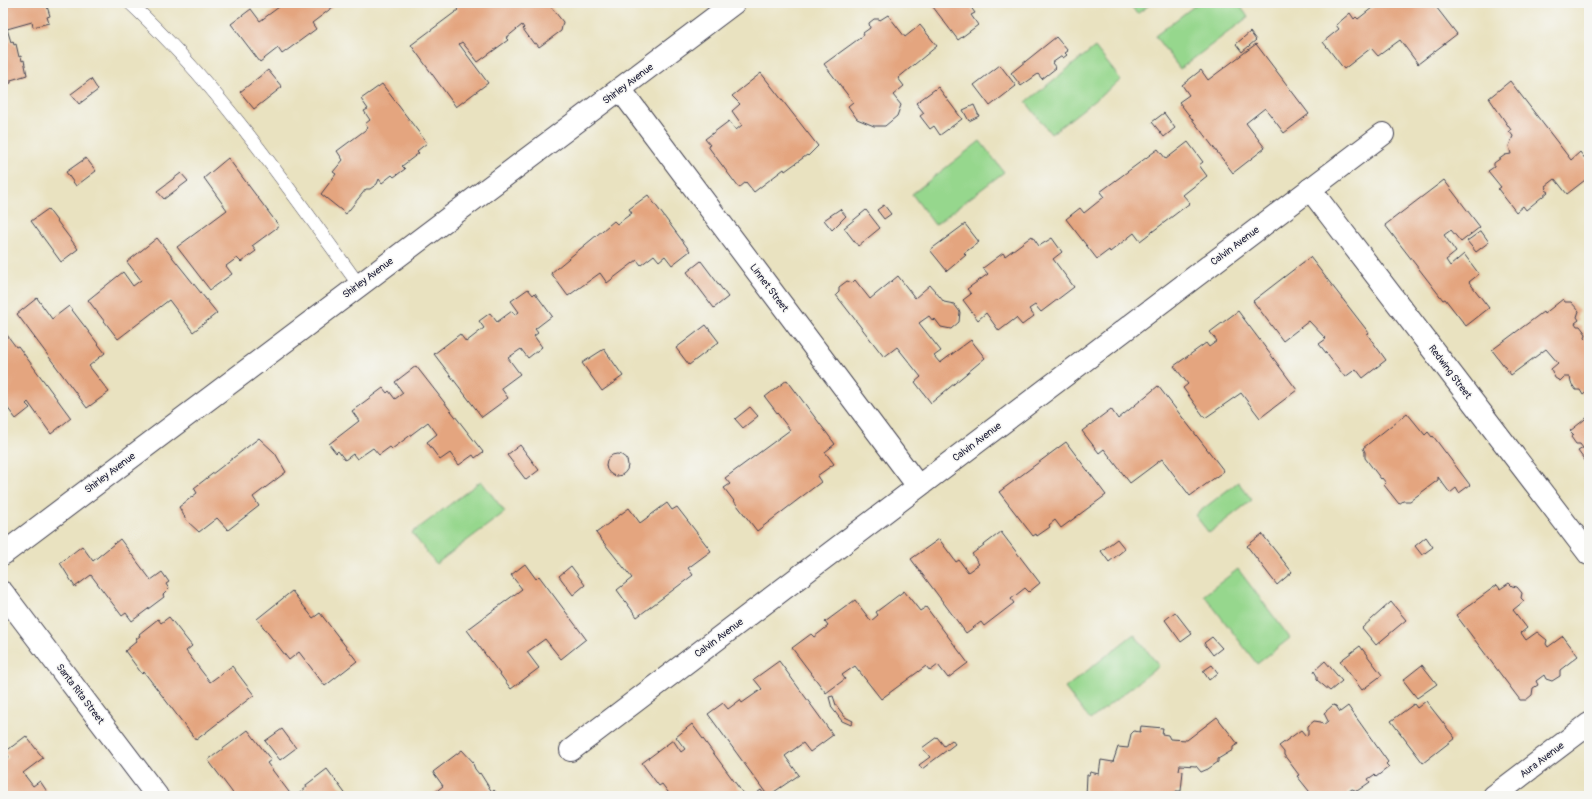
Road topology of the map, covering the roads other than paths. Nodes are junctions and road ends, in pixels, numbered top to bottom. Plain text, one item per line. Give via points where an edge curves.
1 (130, 3) edge
2 (734, 3) edge
3 (620, 89) junction
4 (1383, 134) dead end
5 (1310, 189) junction
6 (359, 285) junction
7 (918, 486) junction
8 (3, 554) edge
9 (1589, 554) edge
10 (3, 593) edge
11 (1589, 724) edge
12 (571, 750) dead end
13 (157, 796) edge
14 (1494, 796) edge

1 - 6 lane via 160,30 208,84
2 - 3 street, Shirley Avenue
3 - 6 street, Shirley Avenue
3 - 7 street, Linnet Street
4 - 5 street, Calvin Avenue
5 - 7 street, Calvin Avenue
5 - 9 street, Redwing Street
6 - 8 street, Shirley Avenue
7 - 12 street, Calvin Avenue
10 - 13 street, Santa Rita Street
11 - 14 street, Aura Avenue

